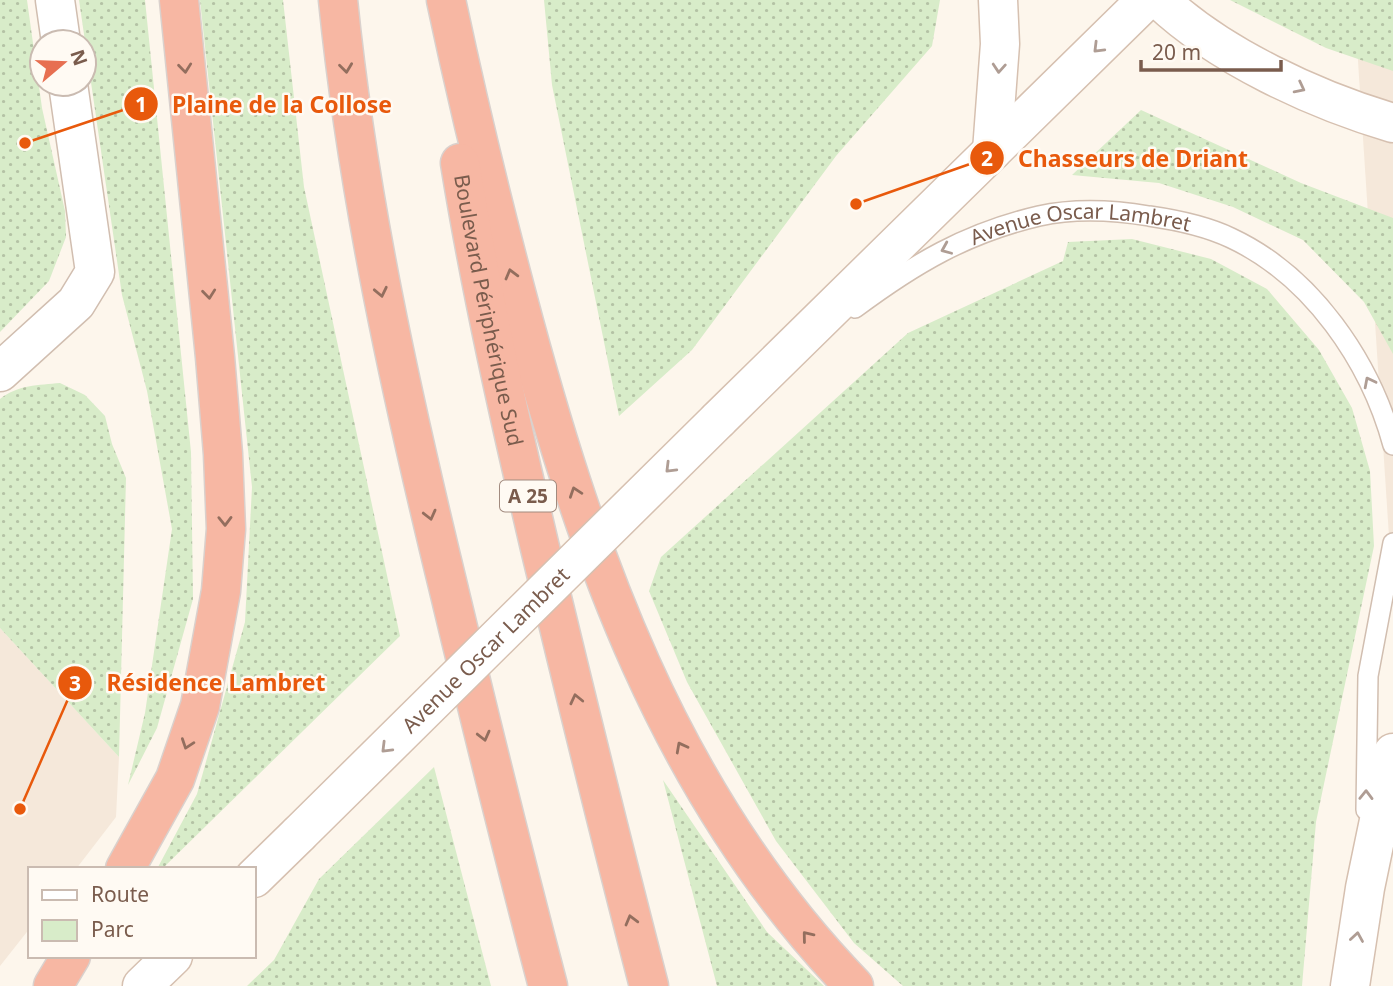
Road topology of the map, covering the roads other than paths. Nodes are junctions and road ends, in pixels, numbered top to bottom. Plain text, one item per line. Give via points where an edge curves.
1 (55, 0) edge
2 (179, 0) edge
3 (338, 0) edge
4 (439, 0) edge
5 (446, 0) edge
6 (998, 0) edge
7 (1146, 0) edge
8 (1160, 0) edge
9 (59, 28) edge
10 (70, 98) edge
11 (1393, 123) edge
12 (992, 150) junction
13 (0, 372) edge
14 (718, 420) junction
15 (1393, 445) edge
16 (1393, 543) edge
17 (1393, 754) edge
18 (126, 867) edge
19 (256, 876) edge
20 (1365, 888) junction
21 (70, 958) edge
22 (171, 958) edge
23 (52, 986) edge
24 (142, 986) edge
25 (548, 986) edge
26 (649, 986) edge
27 (854, 986) edge
28 (1350, 986) edge

1 - 9 main road
2 -> 18 highway via 215,357 226,529 221,591 200,706 175,779
3 -> 25 highway via 378,277 411,436
26 -> 4 highway, Boulevard Périphérique Sud / A 25 via 594,777 514,437 470,226
27 -> 5 highway via 818,950 736,841 682,751 640,667 543,390
6 -> 12 main road via 1000,44
7 -> 12 main road, Avenue Oscar Lambret
8 -> 11 main road via 1185,24 1241,58 1310,93
10 - 13 main road via 95,272 76,303
12 - 14 main road, Avenue Oscar Lambret
15 -> 14 lane, Avenue Oscar Lambret via 1377,397 1342,336 1325,312 1283,271 1230,237 1199,226 1095,211 1039,216 936,253 839,319
14 -> 19 main road, Avenue Oscar Lambret, bridge
20 -> 16 lane via 1368,676
17 - 20 main road
28 -> 20 main road
21 - 23 highway
22 - 24 main road

